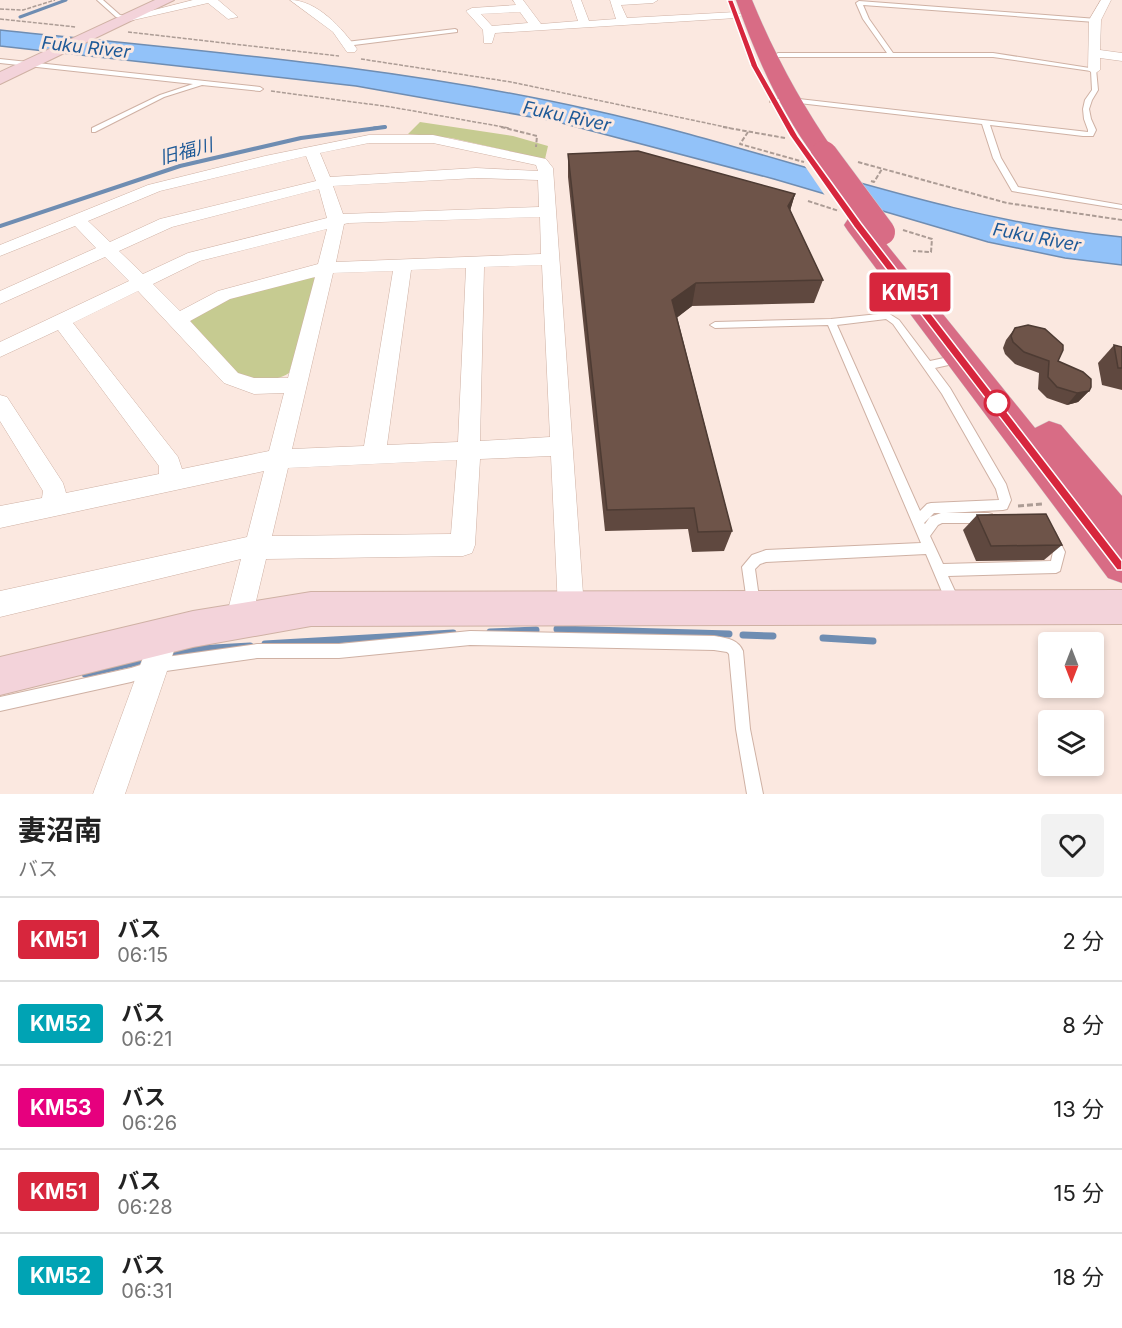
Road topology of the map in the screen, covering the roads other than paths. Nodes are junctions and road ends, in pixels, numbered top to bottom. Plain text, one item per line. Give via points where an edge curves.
1 (100, 0) edge
2 (167, 0) edge
3 (209, 0) edge
4 (295, 0) edge
5 (576, 0) edge
6 (654, 0) edge
7 (915, 0) edge
8 (1106, 0) edge
9 (521, 4) edge
10 (737, 5) edge
11 (921, 6) junction
12 (232, 17) dead end
13 (666, 19) junction
14 (1095, 20) junction
15 (623, 21) junction
16 (585, 24) junction
17 (126, 25) junction
18 (536, 26) junction
19 (456, 31) dead end
20 (351, 52) joint
21 (1094, 54) junction
22 (778, 55) dead end
23 (891, 55) junction
24 (1122, 57) edge
25 (0, 61) edge
26 (32, 64) junction
27 (1094, 70) junction
28 (0, 79) edge
29 (202, 83) junction
30 (260, 89) road end
31 (780, 101) junction
32 (985, 122) junction
33 (95, 130) dead end
34 (311, 150) junction
35 (545, 176) junction
36 (325, 183) junction
37 (1122, 207) edge
38 (547, 212) junction
39 (77, 219) junction
40 (336, 220) junction
41 (870, 228) junction
42 (108, 249) junction
43 (0, 251) edge
44 (549, 259) junction
45 (475, 262) junction
46 (403, 265) junction
47 (327, 268) junction
48 (142, 282) junction
49 (0, 298) edge
50 (178, 320) junction
51 (61, 321) junction
52 (831, 322) junction
53 (715, 325) dead end
54 (0, 350) edge
55 (962, 358) junction
56 (929, 365) junction
57 (295, 385) junction
58 (0, 403) edge
59 (561, 446) junction
60 (469, 450) junction
61 (374, 455) junction
62 (277, 459) junction
63 (171, 479) junction
64 (53, 506) junction
65 (0, 517) edge
66 (1001, 518) edge
67 (918, 521) junction
68 (1122, 524) edge
69 (1041, 526) edge
70 (924, 535) junction
71 (256, 547) junction
72 (929, 548) junction
73 (1122, 565) edge
74 (939, 570) junction
75 (0, 604) edge
76 (1122, 607) edge
77 (571, 608) junction
78 (754, 608) junction
79 (956, 608) junction
80 (239, 618) junction
81 (166, 633) junction
82 (154, 668) junction
83 (0, 675) edge
84 (0, 704) edge
85 (109, 794) edge
86 (755, 794) edge

1 - 17 lane
2 - 17 street
3 - 12 street
3 - 17 street
4 - 20 street via 337,30
5 - 16 street
6 - 13 street
6 - 15 street via 614,2
7 - 11 lane
8 - 14 street
9 - 18 street
9 - 18 street via 472,11 489,35
10 - 13 street
10 - 31 highway via 770,65
11 - 14 lane
11 - 23 lane via 859,3
13 - 15 street
14 - 21 street
15 - 16 street
16 - 18 street
17 - 26 street via 105,30
19 - 20 lane
21 - 24 street
21 - 27 street
22 - 23 lane
23 - 27 lane via 993,55
25 - 26 lane
26 - 28 street
26 - 29 lane
27 - 32 lane via 1095,90 1085,109 1090,134
29 - 30 lane
29 - 33 lane via 162,96
31 - 32 lane
31 - 41 highway, bridge via 804,147
32 - 37 lane via 997,158 1015,189
34 - 35 street via 385,138 433,139 541,162
34 - 36 street
34 - 39 street via 183,180
35 - 36 street via 476,173 363,177
35 - 38 street
36 - 40 street
36 - 42 street via 194,214
38 - 40 street
38 - 44 street
39 - 42 street
39 - 43 street
40 - 47 street
40 - 48 street via 208,252
41 - 55 highway
41 - 68 highway
42 - 48 street
42 - 49 street
44 - 45 street
44 - 59 street
45 - 46 street
45 - 60 street
46 - 47 street
46 - 61 street
47 - 50 street via 231,292
47 - 57 street
48 - 50 street
48 - 51 street
50 - 57 street via 242,385
51 - 54 street
51 - 63 street via 170,464
52 - 53 lane
52 - 56 lane via 888,316
52 - 67 lane
55 - 56 lane
55 - 73 highway
56 - 67 lane via 1002,488 1005,500 1003,505 931,508
57 - 62 street
58 - 64 street via 55,490
59 - 60 street
59 - 77 street
60 - 61 street
60 - 71 street via 463,545
61 - 62 street
62 - 63 street
62 - 71 street
63 - 64 street
64 - 65 street
66 - 70 lane via 941,518
67 - 70 lane
69 - 74 lane via 1059,552 1056,567
70 - 72 lane
71 - 75 street via 237,548
71 - 80 street
72 - 74 lane
72 - 78 lane via 756,559 748,567
74 - 79 lane
76 - 79 street
77 - 78 street
77 - 80 street via 311,609
78 - 79 street
80 - 81 street
81 - 82 street
81 - 83 street
82 - 84 lane
82 - 85 street
82 - 86 lane via 214,655 339,651 470,638 730,646 738,658 743,729

